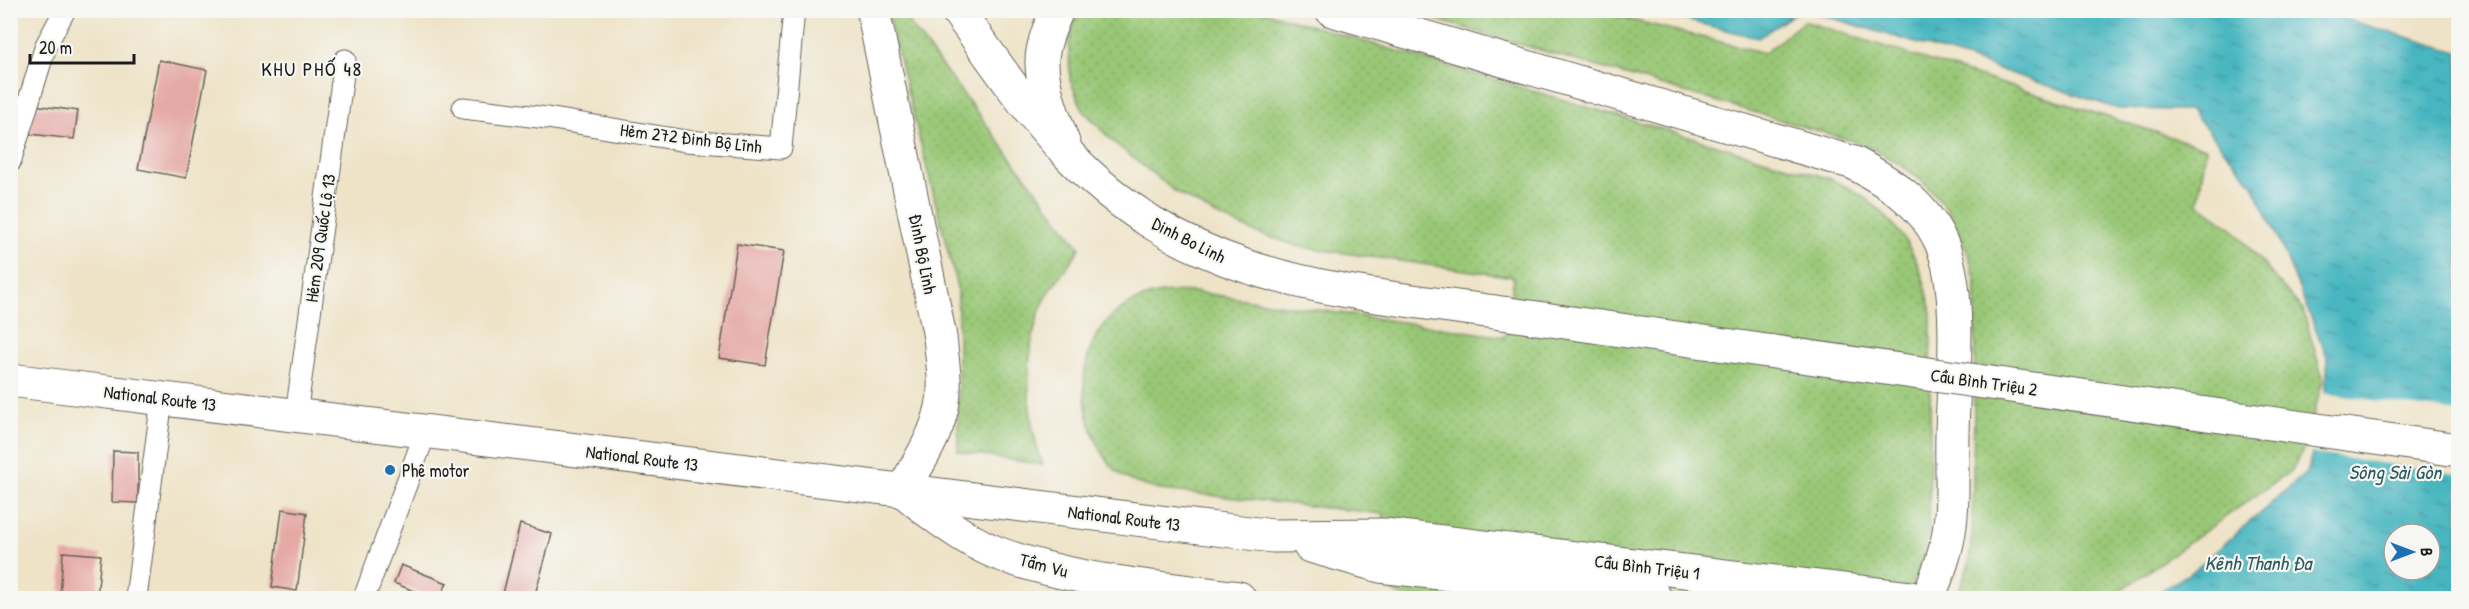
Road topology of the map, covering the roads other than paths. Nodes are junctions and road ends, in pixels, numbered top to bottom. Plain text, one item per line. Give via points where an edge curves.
1 (65, 10) edge
2 (794, 10) edge
3 (873, 10) edge
4 (957, 10) edge
5 (1057, 10) edge
6 (1332, 10) edge
7 (345, 60) dead end
8 (463, 108) dead end
9 (1066, 151) junction
10 (10, 162) edge
11 (1509, 314) joint
12 (10, 380) edge
13 (162, 399) junction
14 (296, 415) junction
15 (426, 431) junction
16 (2458, 450) edge
17 (903, 490) junction
18 (1382, 550) junction
19 (136, 598) edge
20 (364, 598) edge
21 (1239, 598) edge
22 (1655, 598) edge
23 (1910, 598) edge
24 (1928, 598) edge

1 - 10 lane via 46,45
2 - 8 lane, Hẻm 272 Đinh Bộ Lĩnh via 781,148 686,141
3 - 17 main road, Đinh Bộ Lĩnh via 940,337 943,368 943,404 935,432
4 - 9 main road, Dinh Bo Linh
5 - 9 main road via 1041,64
6 - 24 main road via 1854,163 1890,182 1919,208 1940,241 1950,280 1954,324 1950,524 1943,563
7 - 14 lane, Hẻm 209 Quốc Lộ 13
9 - 11 main road, Dinh Bo Linh via 1124,204 1156,226 1241,267 1334,289
11 - 16 main road, Cầu Bình Triệu 2, bridge
12 - 13 main road, National Route 13
13 - 14 main road, National Route 13
13 - 19 lane
14 - 15 main road, National Route 13
15 - 17 main road, National Route 13
15 - 20 lane
17 - 18 main road, National Route 13
17 - 21 main road, Tầm Vu via 931,514 996,552 1080,575
18 - 22 main road, Cầu Bình Triệu 1
18 - 23 main road, Cầu Bình Triệu 1

